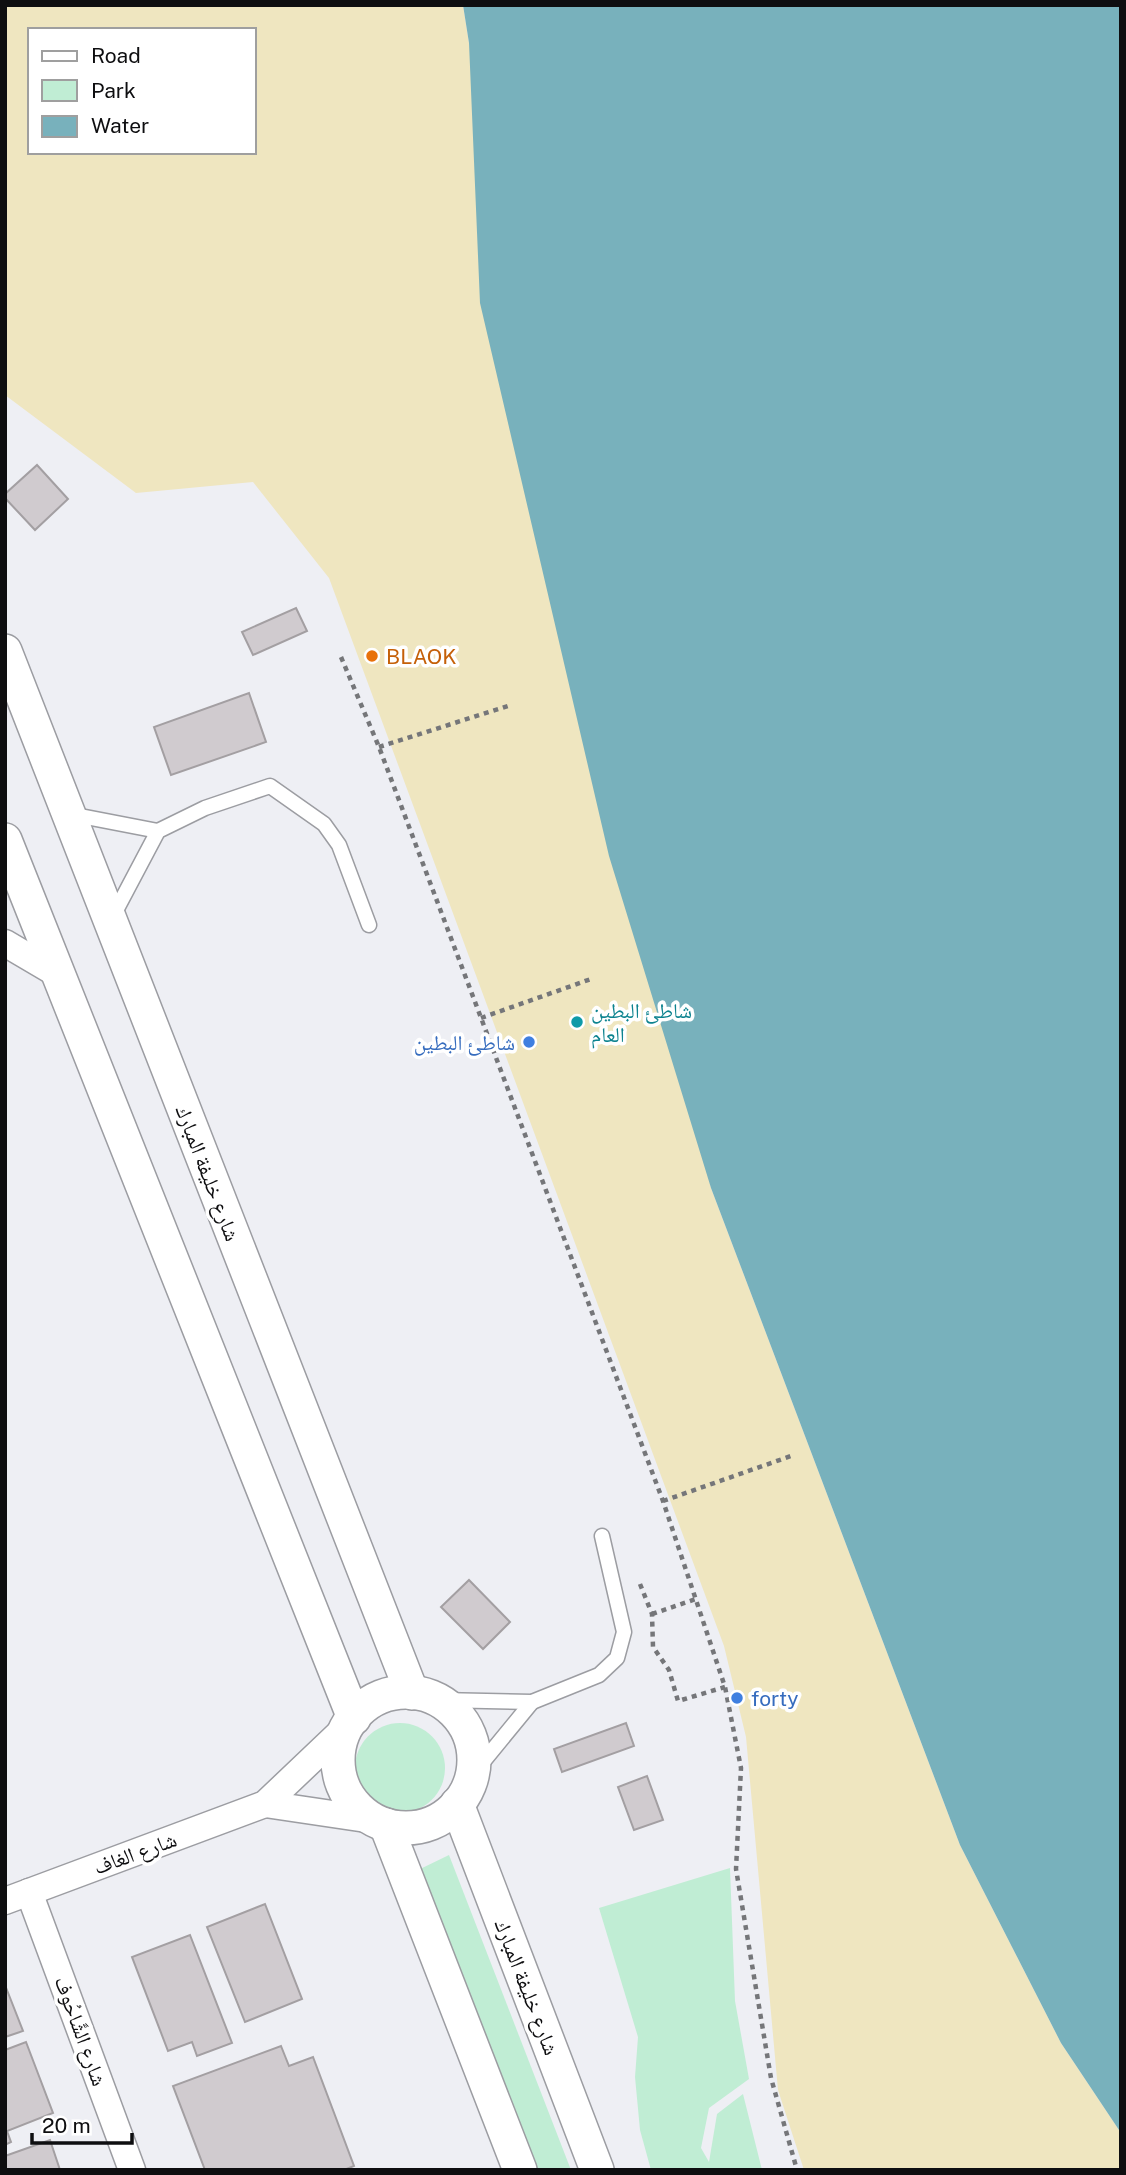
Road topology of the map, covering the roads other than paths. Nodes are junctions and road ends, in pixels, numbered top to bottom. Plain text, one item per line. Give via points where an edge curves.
1 (5, 651) edge
2 (68, 813) junction
3 (158, 831) junction
4 (5, 840) edge
5 (110, 922) junction
6 (369, 925) dead end
7 (5, 943) edge
8 (61, 976) junction
9 (601, 1536) dead end
10 (426, 1697) junction
11 (532, 1702) junction
12 (350, 1722) junction
13 (473, 1774) junction
14 (265, 1804) junction
15 (457, 1804) junction
16 (380, 1822) junction
17 (17, 1897) edge
18 (132, 2170) edge
19 (520, 2170) edge
20 (597, 2170) edge

1 - 2 street, شارع خليفة المبارك
2 - 3 lane
2 - 5 street, شارع خليفة المبارك
3 - 5 lane
3 - 6 lane via 205,808 270,786 324,824 339,845
4 - 8 street
5 - 10 street, شارع خليفة المبارك
7 - 8 street
8 - 12 street
9 - 11 lane via 624,1632 617,1658 599,1675
10 - 11 lane
10 - 12 street via 398,1693 377,1699
10 - 13 street via 456,1714 468,1732 474,1752
11 - 13 lane
12 - 14 street, شارع الغاف
12 - 16 street via 339,1746 338,1768 356,1806
13 - 15 street
14 - 16 street, شارع الغاف
14 - 17 street, شارع الغاف
15 - 16 street via 435,1822 414,1828
15 - 20 street, شارع خليفة المبارك
16 - 19 street
17 - 18 street, شارع الشَّاحُوف

